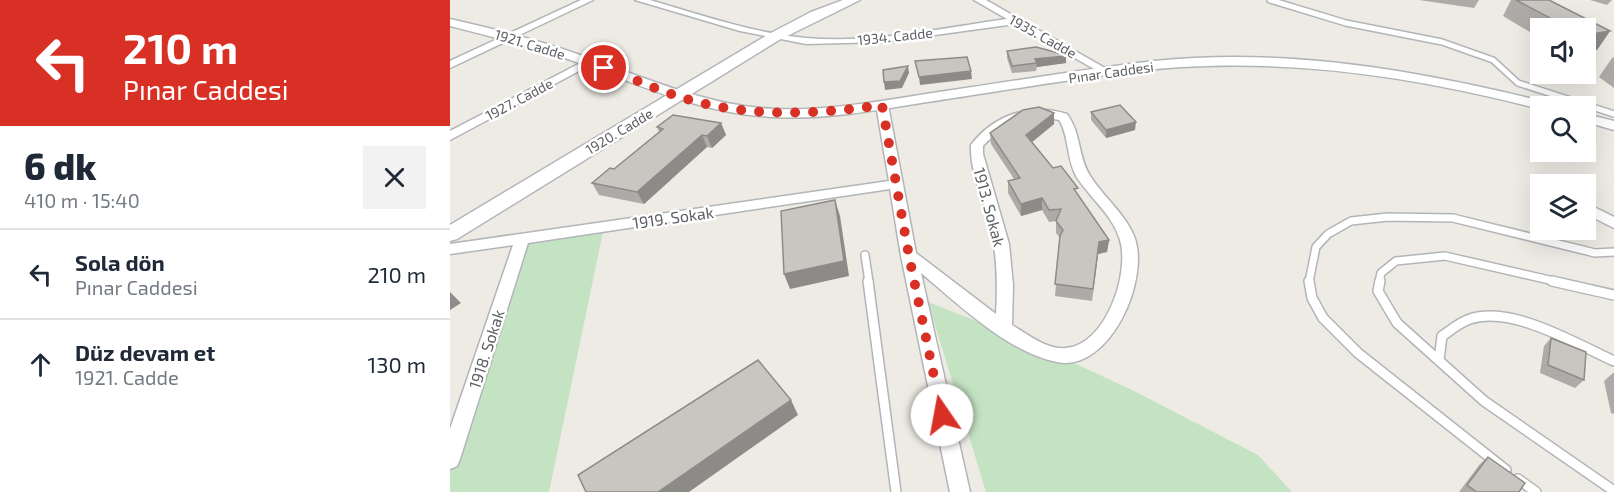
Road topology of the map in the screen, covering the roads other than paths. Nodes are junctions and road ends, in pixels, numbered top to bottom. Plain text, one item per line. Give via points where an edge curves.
1 (588, 0) edge
2 (640, 0) edge
3 (854, 0) edge
4 (1270, 0) edge
5 (987, 1) edge
6 (1016, 21) junction
7 (450, 22) edge
8 (509, 37) junction
9 (774, 37) junction
10 (588, 62) junction
11 (450, 65) edge
12 (1107, 72) junction
13 (676, 96) junction
14 (1530, 103) edge
15 (882, 105) junction
16 (1614, 114) edge
17 (1596, 121) edge
18 (1614, 126) edge
19 (450, 136) edge
20 (896, 184) junction
21 (1596, 213) edge
22 (1614, 223) edge
23 (454, 228) edge
24 (522, 239) junction
25 (450, 249) edge
26 (1614, 252) edge
27 (865, 255) dead end
28 (909, 256) junction
29 (1614, 295) edge
30 (1003, 327) junction
31 (1439, 360) junction
32 (1614, 361) edge
33 (450, 459) edge
34 (1614, 491) edge
35 (896, 492) edge
36 (960, 492) edge
37 (1536, 492) edge

1 - 8 street
2 - 9 street, 1934. Cadde
3 - 9 main road, 1920. Cadde
4 - 16 lane via 1346,23 1442,42 1493,60 1518,83
5 - 6 street, 1935. Cadde
6 - 9 street, 1934. Cadde via 832,42
6 - 12 street, 1935. Cadde
7 - 8 street, 1921. Cadde
8 - 10 street, 1921. Cadde
8 - 11 street
9 - 13 main road, 1920. Cadde
10 - 13 street, 1921. Cadde
10 - 19 street, 1927. Cadde
12 - 14 street, Pınar Caddesi via 1201,62 1288,63 1434,82
12 - 15 street, Pınar Caddesi
13 - 15 street, Pınar Caddesi via 773,113
13 - 23 main road, 1920. Cadde
15 - 20 street
17 - 18 street
20 - 24 street, 1919. Sokak
20 - 28 street
21 - 22 street
24 - 25 street, 1919. Sokak
24 - 33 street, 1918. Sokak
26 - 37 lane via 1595,253 1453,218 1388,217 1351,221 1328,234 1316,248 1308,278 1312,298 1323,318 1358,353 1419,403
27 - 35 lane
28 - 30 street, 1913. Sokak
28 - 36 street
29 - 31 lane via 1445,256 1396,261 1381,273 1378,291 1397,323
30 - 30 street, 1913. Sokak via 1058,356 1075,354 1102,333 1130,283 1129,240 1122,225 1085,179 1068,123 1043,111 1018,116 977,145 1003,257
31 - 32 lane via 1442,336 1470,319 1491,315 1539,329
31 - 34 lane via 1484,401

